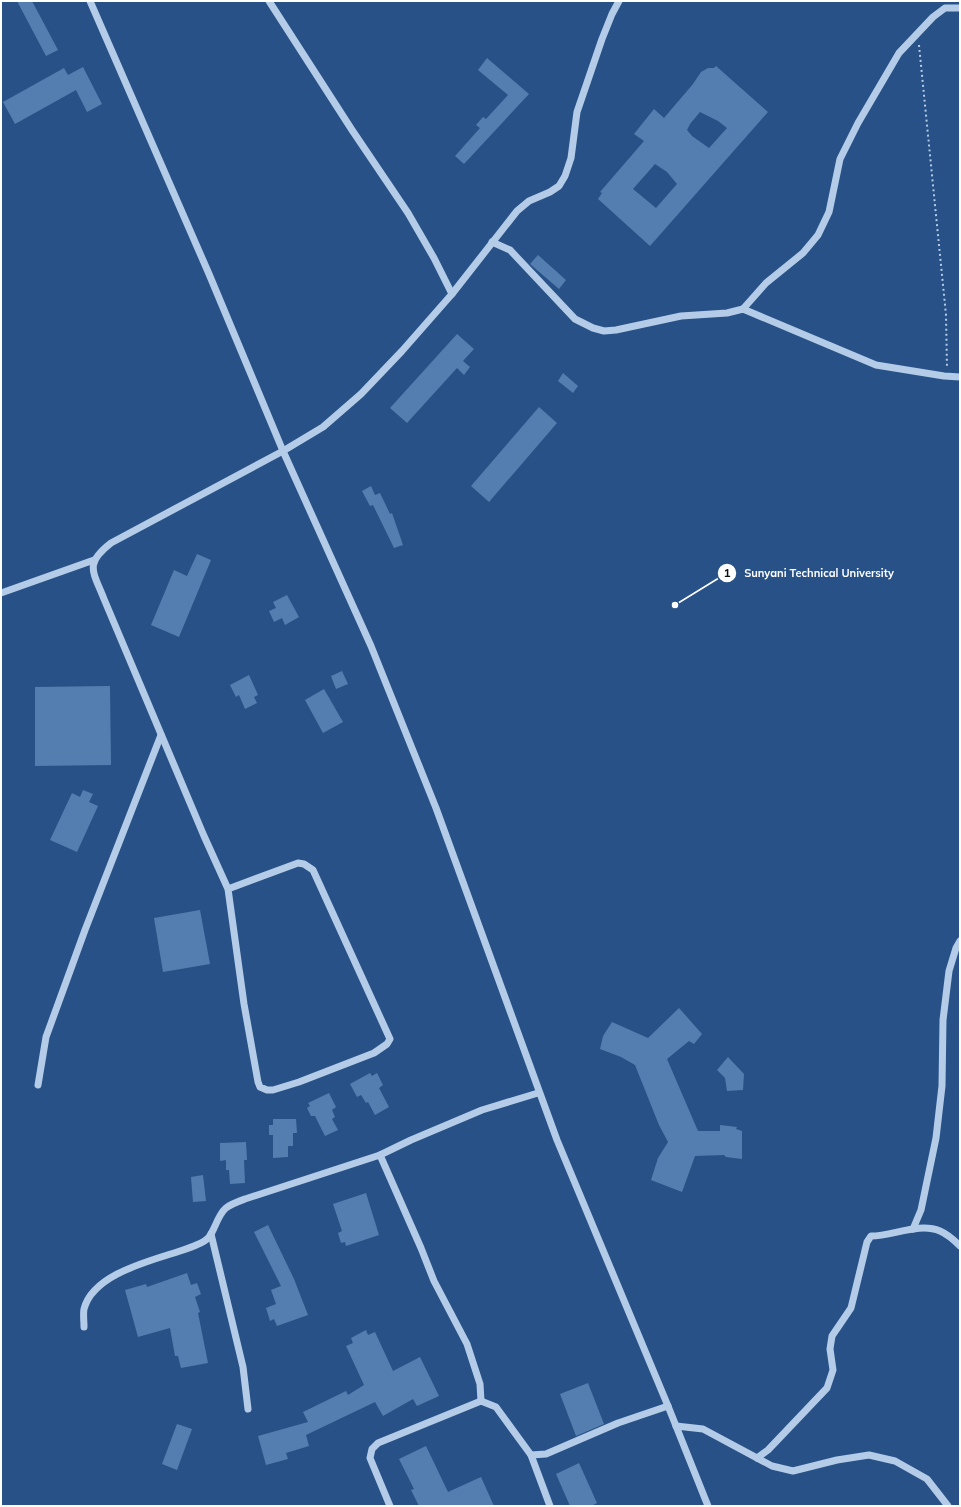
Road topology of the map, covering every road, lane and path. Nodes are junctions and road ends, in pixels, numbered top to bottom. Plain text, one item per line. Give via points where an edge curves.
1 (90, 1) edge
2 (269, 1) edge
3 (619, 1) edge
4 (960, 8) edge
5 (917, 34) junction
6 (492, 242) junction
7 (452, 294) junction
8 (742, 309) junction
9 (947, 376) junction
10 (960, 377) edge
11 (283, 452) junction
12 (94, 560) junction
13 (1, 593) edge
14 (161, 735) junction
15 (228, 889) junction
16 (960, 941) edge
17 (38, 1085) dead end
18 (538, 1093) junction
19 (380, 1156) junction
20 (913, 1229) junction
21 (211, 1234) junction
22 (960, 1246) edge
23 (84, 1327) dead end
24 (481, 1401) junction
25 (668, 1406) junction
26 (248, 1409) dead end
27 (676, 1426) junction
28 (531, 1455) junction
29 (757, 1458) junction
30 (390, 1506) edge
31 (550, 1506) edge
32 (708, 1506) edge
33 (948, 1506) edge

1 - 11 street via 210,274
2 - 7 street via 408,213
3 - 6 street via 602,39 577,112 571,158 565,176 559,186 529,201 517,211
4 - 5 street via 945,8
5 - 8 street via 899,53 840,159 829,212 818,235 803,253 766,283
5 - 9 path via 946,315
6 - 7 street
6 - 8 street via 510,250 575,318 593,328 616,330 681,316 727,313
7 - 11 street via 361,394 323,427
8 - 9 street via 876,365
9 - 10 street
11 - 12 street via 111,543 99,552
11 - 18 street via 374,653 436,808
12 - 13 street
12 - 14 street via 93,570
14 - 15 street
14 - 17 street via 49,1030
15 - 15 street via 244,1004 260,1087 274,1090 299,1082 374,1053 387,1044 390,1039 313,870 298,863
16 - 20 street via 949,972 943,1020 942,1086 936,1138 921,1210
18 - 19 street via 482,1110 410,1140
18 - 25 street
19 - 21 street via 228,1206 220,1213
19 - 24 street via 434,1281 466,1344 480,1384
20 - 22 street via 939,1230
20 - 29 street via 871,1236 867,1242 851,1308 832,1336 830,1348 833,1370 827,1388 768,1450
21 - 23 street via 207,1240 189,1248 109,1278 96,1288 88,1300 84,1309
21 - 26 street via 243,1367
24 - 28 street via 496,1407
24 - 30 street via 378,1443 372,1449 370,1458
25 - 27 street
25 - 28 street via 618,1423 546,1454
27 - 29 street via 703,1430
27 - 32 street
28 - 31 street
29 - 33 street via 772,1466 793,1471 869,1455 895,1461 927,1479

